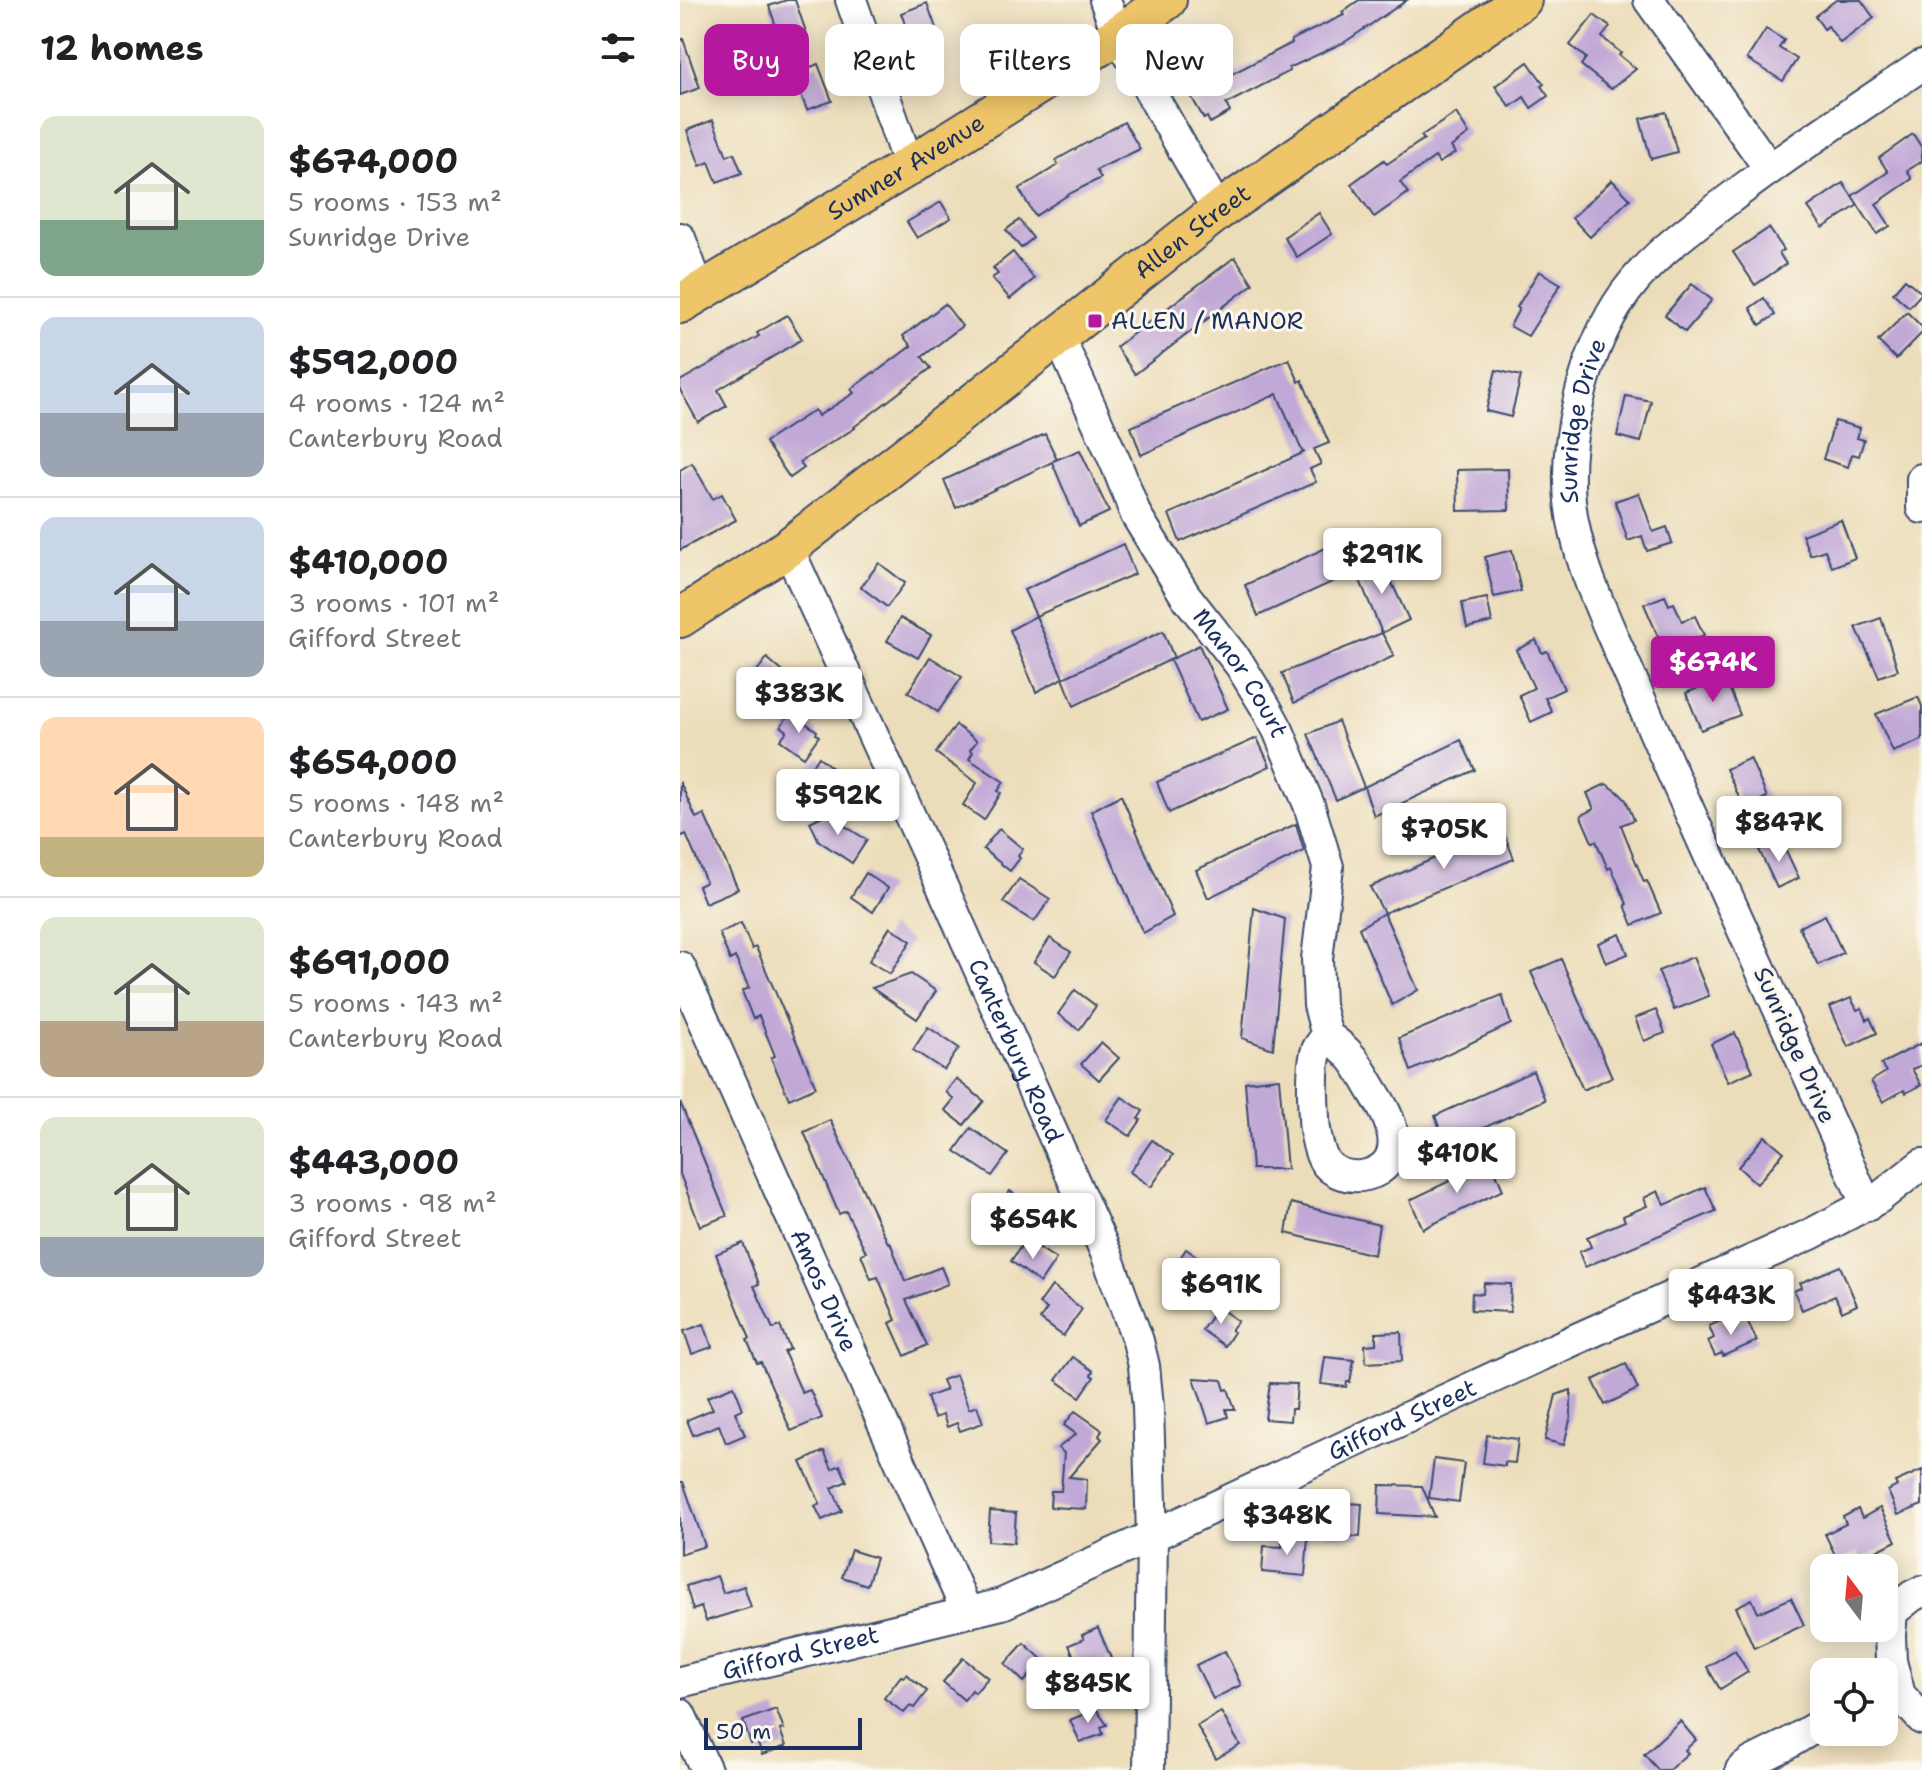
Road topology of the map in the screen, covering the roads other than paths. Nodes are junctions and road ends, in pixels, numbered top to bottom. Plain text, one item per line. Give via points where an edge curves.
1 (851, 0) edge
2 (1105, 0) edge
3 (1167, 0) edge
4 (1522, 0) edge
5 (1649, 0) edge
6 (1133, 24) edge
7 (1116, 30) edge
8 (1116, 36) edge
9 (1922, 65) edge
10 (1153, 96) edge
11 (909, 166) junction
12 (1769, 168) junction
13 (1218, 211) junction
14 (680, 238) edge
15 (690, 299) edge
16 (1059, 337) junction
17 (1922, 479) edge
18 (1922, 508) edge
19 (788, 548) junction
20 (680, 618) edge
21 (680, 967) edge
22 (1327, 1036) dead end
23 (1922, 1164) edge
24 (1867, 1206) junction
25 (1152, 1536) junction
26 (1922, 1591) edge
27 (967, 1612) junction
28 (1891, 1658) edge
29 (680, 1682) edge
30 (1898, 1701) edge
31 (680, 1714) edge
32 (1922, 1719) edge
33 (1810, 1730) edge
34 (706, 1770) edge
35 (1149, 1770) edge
36 (1741, 1770) edge

1 - 11 street
2 - 7 street
3 - 6 main road, Sumner Avenue
4 - 13 main road, Allen Street
5 - 12 street
8 - 11 main road, Sumner Avenue
9 - 12 street, Sunridge Drive
10 - 13 street
11 - 15 main road, Sumner Avenue
12 - 24 street, Sunridge Drive via 1662,251 1617,305 1594,353 1576,416 1570,503 1600,608
13 - 16 main road, Allen Street
14 - 15 street
16 - 19 main road, Allen Street
16 - 22 street, Manor Court via 1136,515 1185,595 1265,706 1309,805 1328,867 1317,959
17 - 18 street
19 - 20 main road, Allen Street
19 - 25 street, Canterbury Road via 1106,1253 1144,1366
21 - 27 street, Amos Drive
23 - 24 street, Gifford Street
24 - 25 street, Gifford Street
25 - 27 street, Gifford Street via 1002,1604
25 - 35 street, Canterbury Road
26 - 28 street via 1892,1612
27 - 29 street, Gifford Street
30 - 32 street
31 - 34 street
33 - 36 street

